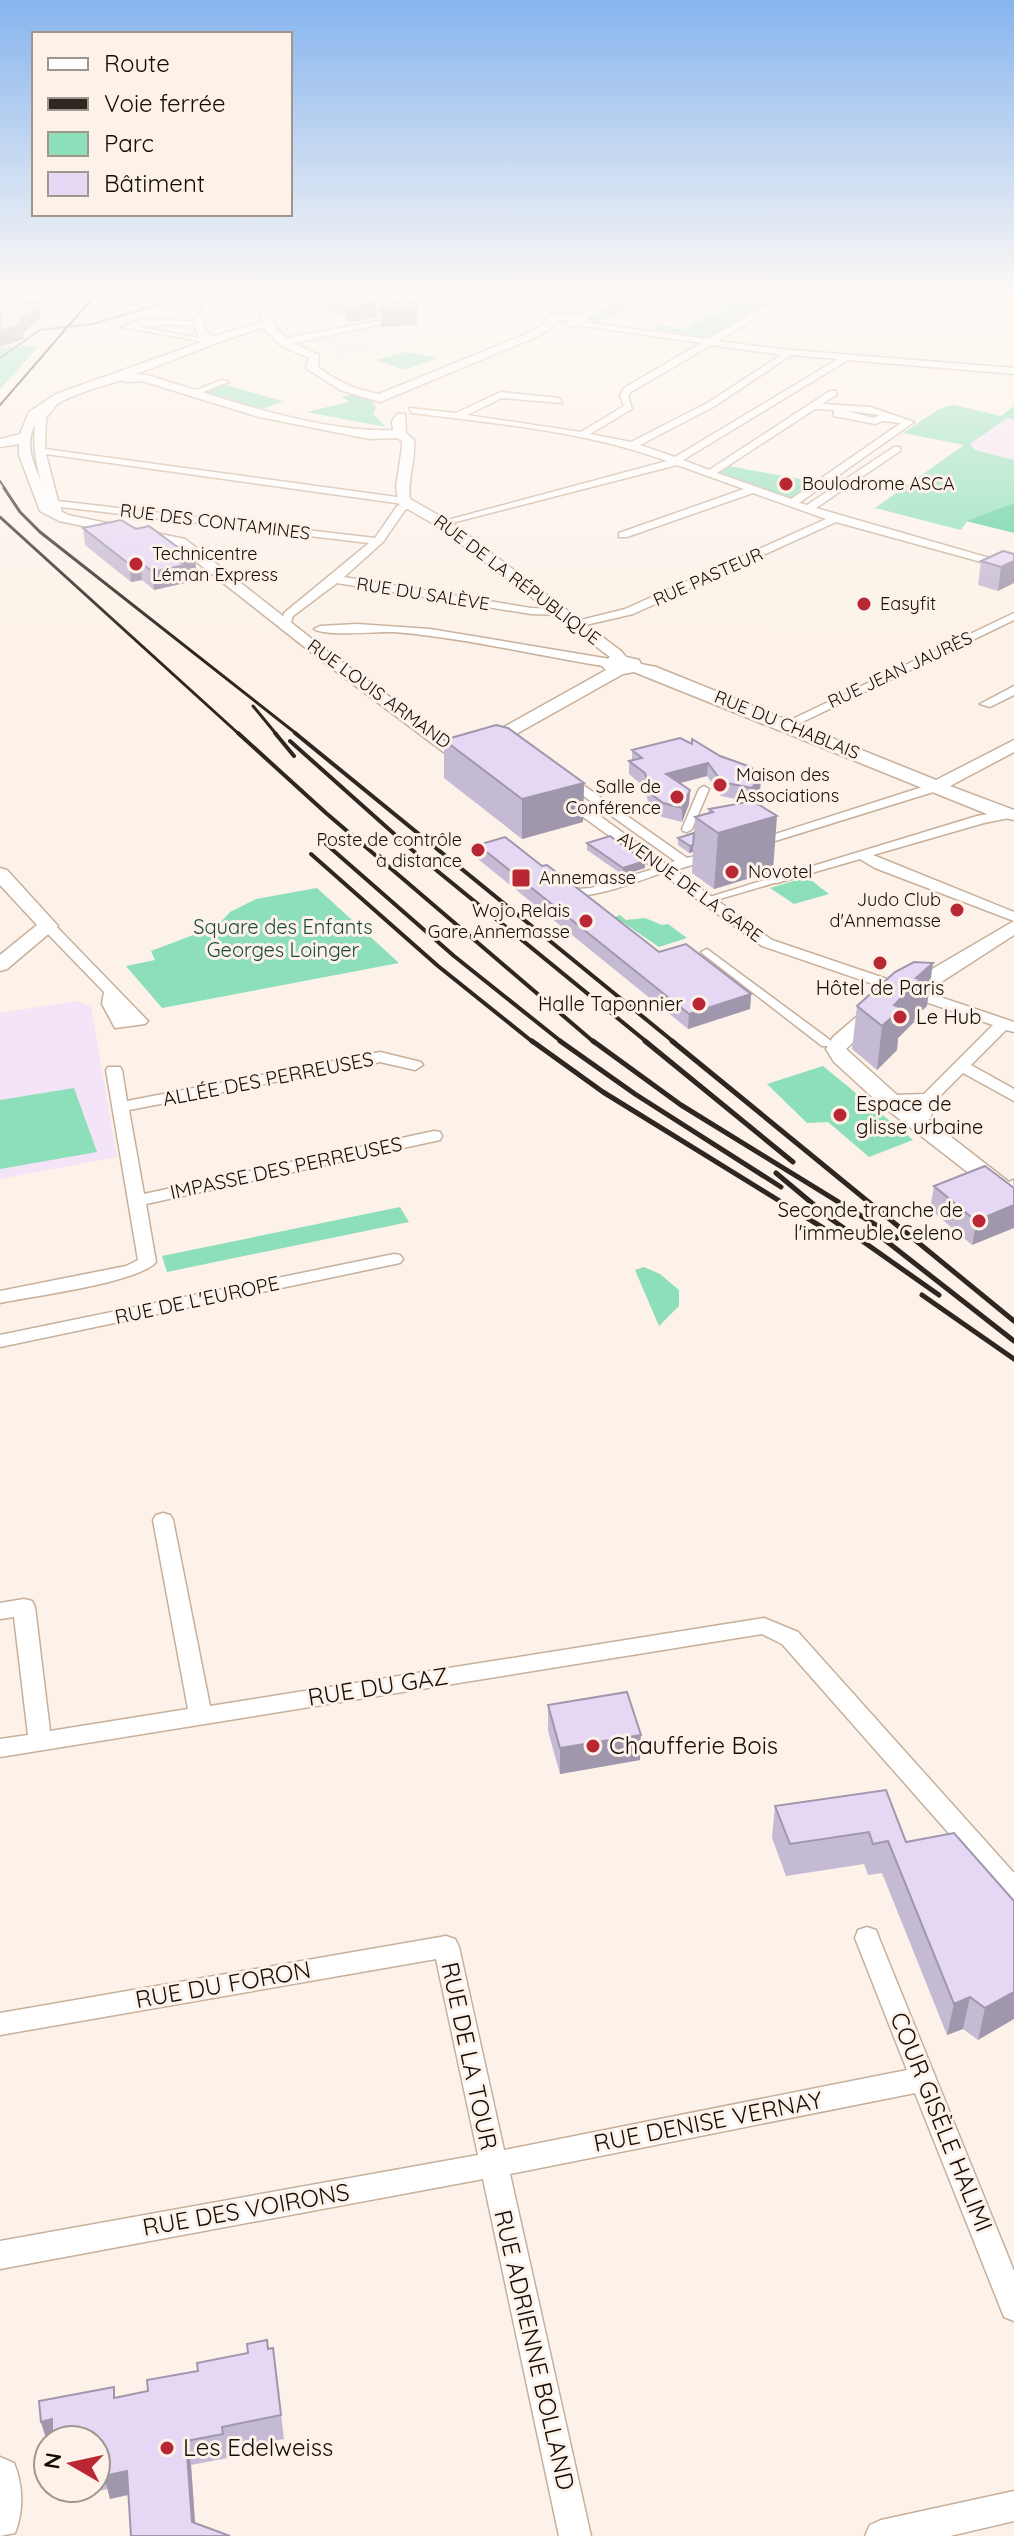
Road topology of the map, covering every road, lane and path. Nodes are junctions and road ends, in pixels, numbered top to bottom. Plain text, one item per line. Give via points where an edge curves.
1 (36, 412) edge
2 (46, 412) edge
3 (255, 412) edge
4 (385, 412) edge
5 (400, 412) edge
6 (429, 412) edge
7 (437, 412) edge
8 (464, 412) edge
9 (620, 412) edge
10 (696, 412) edge
11 (757, 412) edge
12 (804, 412) edge
13 (838, 412) edge
14 (408, 414) junction
15 (458, 415) junction
16 (526, 417) dead end
17 (515, 423) junction
18 (583, 434) junction
19 (393, 435) junction
20 (25, 436) junction
21 (5, 442) edge
22 (632, 445) junction
23 (897, 449) dead end
24 (42, 451) junction
25 (25, 455) junction
26 (678, 461) junction
27 (710, 473) junction
28 (754, 489) junction
29 (53, 503) junction
30 (406, 503) junction
31 (792, 503) junction
32 (808, 509) junction
33 (62, 517) junction
34 (835, 519) junction
35 (444, 524) junction
36 (623, 535) dead end
37 (376, 541) junction
38 (1014, 568) edge
39 (334, 579) junction
40 (264, 606) junction
41 (296, 609) junction
42 (560, 612) junction
43 (1014, 616) edge
44 (577, 624) junction
45 (288, 626) junction
46 (320, 629) dead end
47 (621, 665) junction
48 (1014, 690) edge
49 (986, 704) dead end
50 (786, 725) junction
51 (1014, 745) edge
52 (471, 752) junction
53 (496, 755) edge
54 (551, 769) edge
55 (938, 786) junction
56 (704, 789) dead end
57 (556, 791) edge
58 (1013, 814) edge
59 (687, 829) dead end
60 (862, 854) junction
61 (686, 863) junction
62 (663, 869) junction
63 (0, 874) edge
64 (777, 879) joint
65 (565, 893) edge
66 (706, 900) junction
67 (1014, 917) edge
68 (48, 926) junction
69 (1014, 927) edge
70 (707, 952) dead end
71 (0, 965) edge
72 (910, 992) junction
73 (110, 994) dead end
74 (1009, 1025) edge
75 (836, 1040) junction
76 (415, 1065) dead end
77 (962, 1066) junction
78 (114, 1070) dead end
79 (886, 1092) junction
80 (1014, 1096) edge
81 (121, 1107) junction
82 (926, 1108) junction
83 (434, 1136) dead end
84 (1014, 1185) edge
85 (1014, 1197) edge
86 (138, 1201) junction
87 (394, 1259) dead end
88 (0, 1297) edge
89 (0, 1341) edge
90 (163, 1520) dead end
91 (0, 1611) edge
92 (201, 1716) junction
93 (40, 1742) junction
94 (0, 1748) edge
95 (1014, 1890) edge
96 (867, 1938) dead end
97 (446, 1947) joint
98 (0, 2024) edge
99 (924, 2079) junction
100 (492, 2165) junction
101 (0, 2255) edge
102 (1014, 2307) edge
103 (0, 2477) edge
104 (1014, 2506) edge
105 (0, 2518) edge
106 (575, 2536) edge
107 (881, 2536) edge

1 - 20 street
2 - 24 street via 40,420
3 - 19 street
4 - 19 street via 392,425 383,433
5 - 14 street
6 - 14 street
7 - 15 street
8 - 15 street
9 - 18 street
10 - 22 street
11 - 26 street
12 - 27 street
13 - 31 street via 909,422
14 - 19 street via 398,421
15 - 17 street
16 - 17 street
17 - 18 street
18 - 22 street
19 - 30 street via 407,462 401,493
20 - 21 street
20 - 25 street
21 - 25 street
22 - 26 street
23 - 32 street
24 - 29 street
24 - 30 street
25 - 33 street via 42,505
26 - 27 street
26 - 35 street
27 - 28 street
28 - 31 street
28 - 36 street
29 - 33 street
29 - 37 street, RUE DES CONTAMINES
30 - 35 street, RUE DE LA RÉPUBLIQUE
30 - 37 street
31 - 32 street
32 - 34 street
33 - 40 street, RUE LOUIS ARMAND via 178,541
34 - 38 street
34 - 44 street, RUE PASTEUR via 629,612
35 - 42 street, RUE DE LA RÉPUBLIQUE
37 - 39 street
39 - 41 street
39 - 42 street, RUE DU SALÈVE
40 - 41 street
40 - 45 street, RUE LOUIS ARMAND
41 - 45 street via 286,618
42 - 44 street, RUE DE LA RÉPUBLIQUE
43 - 50 street, RUE JEAN JAURÈS
44 - 47 street, RUE DE LA RÉPUBLIQUE
45 - 52 street, RUE LOUIS ARMAND via 449,748
46 - 47 street via 422,630
47 - 50 street, RUE DU CHABLAIS via 650,670
47 - 52 street via 508,739
48 - 49 street
50 - 55 street, RUE DU CHABLAIS
51 - 55 street
52 - 53 street
54 - 61 street
55 - 58 street, RUE DU CHABLAIS
55 - 61 street
56 - 59 street
57 - 62 street, AVENUE DE LA GARE
58 - 60 street
60 - 64 street
60 - 67 street
61 - 62 street
62 - 65 street via 592,891
62 - 66 street, AVENUE DE LA GARE
63 - 68 street
64 - 66 street
66 - 72 street, AVENUE DE LA GARE via 771,945
68 - 71 street
68 - 73 street
69 - 72 street
70 - 75 street
72 - 74 street, AVENUE DE LA GARE
72 - 75 street
74 - 77 street
75 - 79 street via 831,1055
76 - 81 street, ALLÉE DES PERREUSES via 380,1057
77 - 80 street
77 - 82 street
78 - 81 street
79 - 82 street
79 - 85 street
81 - 86 street
82 - 84 street
83 - 86 street, IMPASSE DES PERREUSES
86 - 88 street via 149,1257 144,1266
87 - 89 street, RUE DE L'EUROPE
90 - 92 street
91 - 93 street via 24,1607
92 - 93 street, RUE DU GAZ
92 - 95 street, RUE DU GAZ via 755,1626 776,1629 790,1638
93 - 94 street, RUE DU GAZ
96 - 99 street, COUR GISÈLE HALIMI
97 - 98 street, RUE DU FORON
97 - 100 street, RUE DE LA TOUR
99 - 100 street, RUE DENISE VERNAY
99 - 102 street, COUR GISÈLE HALIMI
100 - 101 street, RUE DES VOIRONS
100 - 106 street, RUE ADRIENNE BOLLAND
103 - 105 street
104 - 107 street

